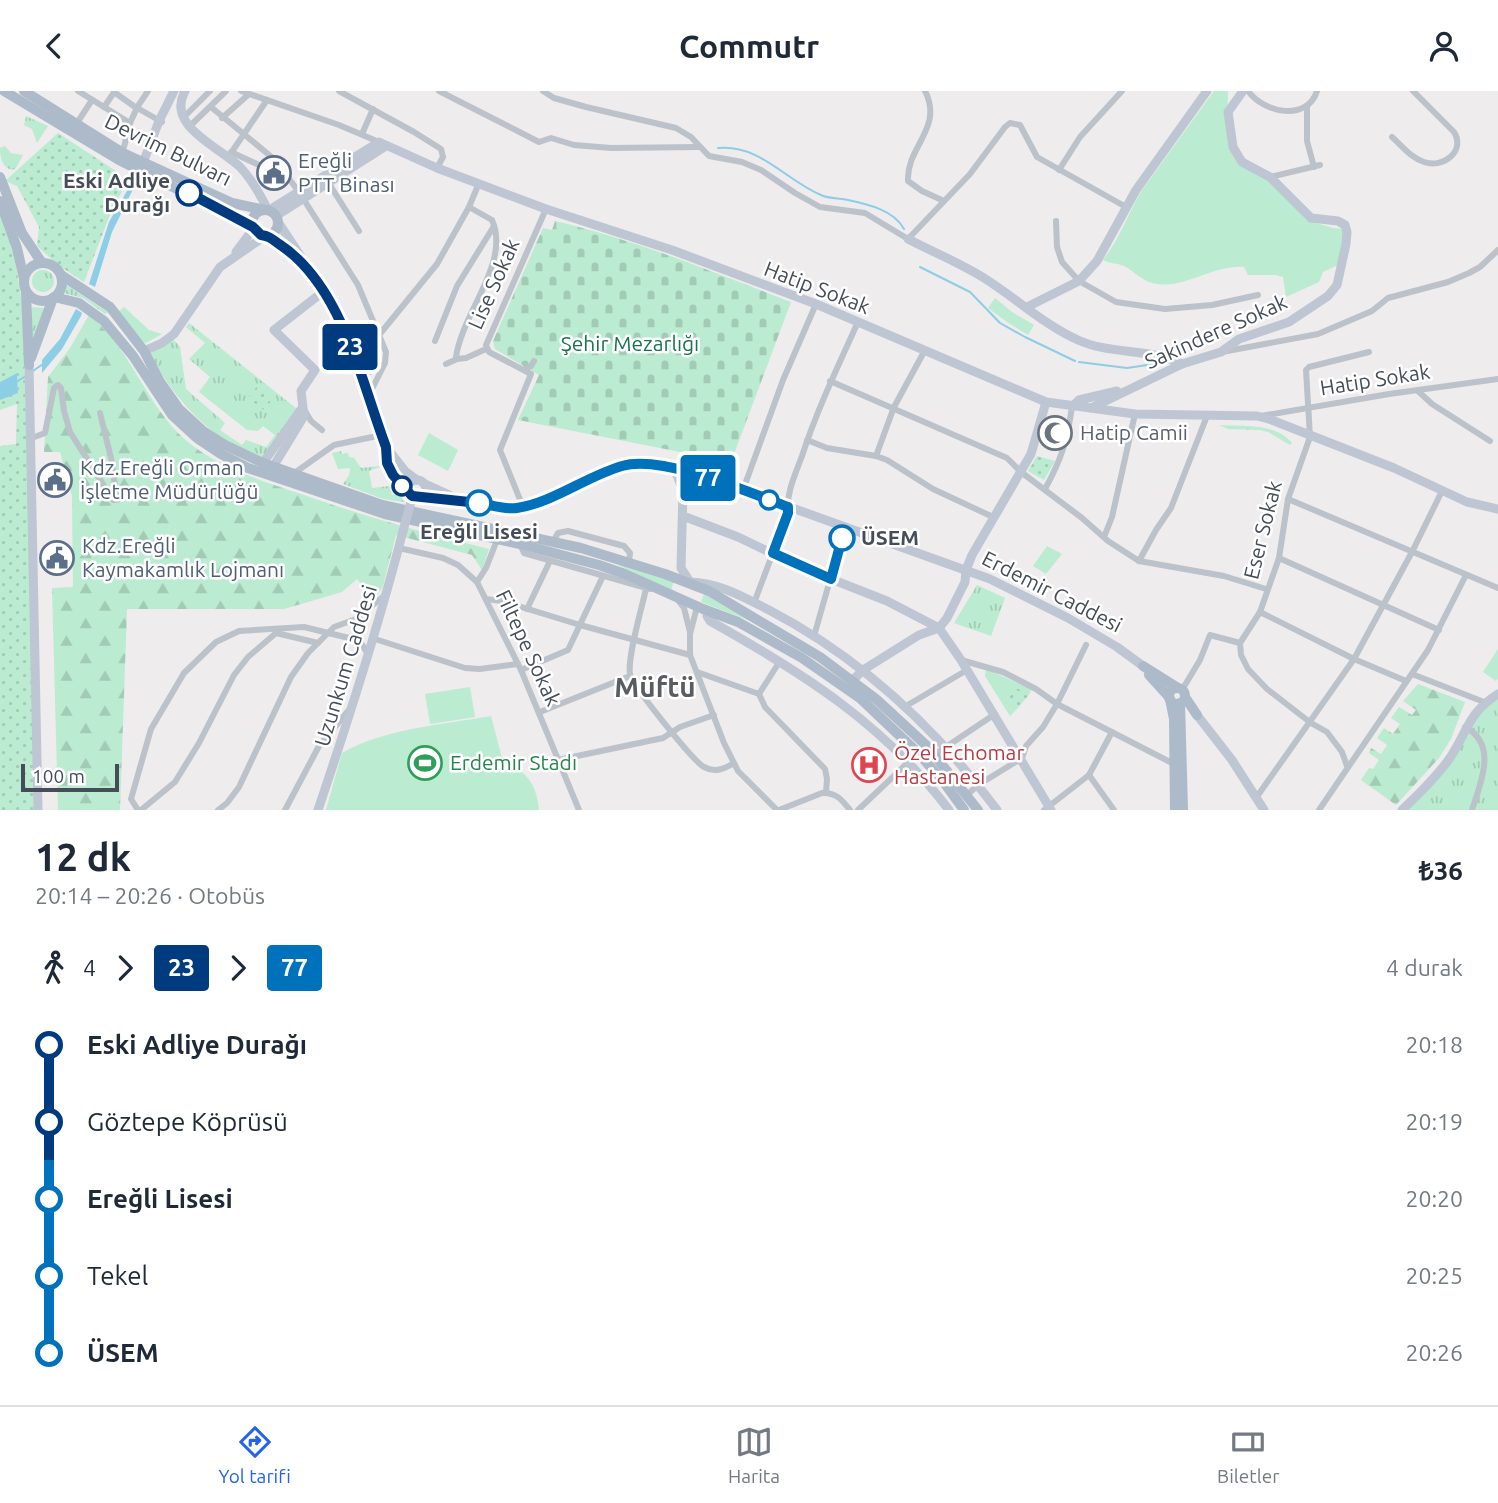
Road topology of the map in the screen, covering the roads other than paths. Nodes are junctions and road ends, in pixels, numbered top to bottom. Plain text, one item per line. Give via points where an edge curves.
1 (4, 91) edge
2 (24, 91) edge
3 (78, 91) edge
4 (210, 91) edge
5 (226, 91) edge
6 (241, 91) edge
7 (339, 91) edge
8 (439, 91) edge
9 (543, 91) edge
10 (925, 91) edge
11 (1122, 91) edge
12 (1208, 91) edge
13 (1245, 91) edge
14 (1317, 91) edge
15 (1413, 91) edge
16 (114, 92) edge
17 (145, 92) edge
18 (180, 93) edge
19 (249, 94) junction
20 (92, 100) junction
21 (267, 100) junction
22 (104, 107) junction
23 (211, 107) junction
24 (137, 108) junction
25 (1307, 108) junction
26 (373, 109) junction
27 (184, 117) junction
28 (222, 118) junction
29 (79, 120) dead end
30 (161, 121) junction
31 (130, 123) junction
32 (190, 126) junction
33 (243, 132) junction
34 (362, 134) junction
35 (1392, 137) dead end
36 (383, 144) junction
37 (124, 147) dead end
38 (699, 147) junction
39 (230, 154) junction
40 (143, 163) junction
41 (259, 165) dead end
42 (438, 168) junction
43 (1059, 170) junction
44 (0, 177) edge
45 (1270, 177) junction
46 (326, 180) junction
47 (478, 183) junction
48 (300, 196) junction
49 (0, 201) edge
50 (944, 201) junction
51 (469, 207) junction
52 (1125, 207) junction
53 (546, 209) junction
54 (271, 214) junction
55 (1056, 221) dead end
56 (495, 226) junction
57 (253, 227) junction
58 (359, 231) dead end
59 (266, 236) junction
60 (908, 239) junction
61 (1498, 250) edge
62 (233, 256) junction
63 (42, 263) junction
64 (61, 275) junction
65 (24, 279) junction
66 (317, 281) junction
67 (1079, 281) junction
68 (26, 291) junction
69 (324, 291) junction
70 (1258, 295) dead end
71 (54, 297) junction
72 (816, 305) junction
73 (1027, 307) junction
74 (113, 311) junction
75 (104, 321) junction
76 (858, 322) junction
77 (379, 335) junction
78 (435, 341) dead end
79 (486, 349) junction
80 (925, 350) junction
81 (144, 351) junction
82 (1221, 352) junction
83 (1369, 352) dead end
84 (133, 356) junction
85 (457, 359) junction
86 (534, 361) dead end
87 (385, 363) junction
88 (446, 364) dead end
89 (1182, 364) junction
90 (358, 367) junction
91 (29, 368) junction
92 (523, 369) junction
93 (1498, 379) edge
94 (830, 381) junction
95 (1129, 389) junction
96 (1418, 391) junction
97 (369, 395) junction
98 (1046, 402) junction
99 (303, 406) junction
100 (894, 407) junction
101 (1072, 407) junction
102 (1091, 408) junction
103 (1310, 408) junction
104 (100, 413) dead end
105 (1135, 414) junction
106 (1207, 416) junction
107 (1257, 416) junction
108 (322, 430) dead end
109 (382, 435) junction
110 (1310, 437) junction
111 (32, 438) junction
112 (807, 440) junction
113 (1490, 441) dead end
114 (386, 447) junction
115 (876, 456) junction
116 (268, 465) junction
117 (674, 468) junction
118 (1021, 472) junction
119 (694, 473) junction
120 (293, 474) junction
121 (420, 481) junction
122 (683, 489) junction
123 (1045, 489) junction
124 (743, 490) junction
125 (1442, 491) junction
126 (413, 497) junction
127 (1288, 499) junction
128 (461, 500) junction
129 (523, 507) junction
130 (788, 507) junction
131 (1498, 509) edge
132 (683, 516) junction
133 (993, 517) junction
134 (1104, 537) junction
135 (842, 538) dead end
136 (497, 540) junction
137 (520, 544) junction
138 (399, 548) junction
139 (1412, 552) junction
140 (773, 553) junction
141 (1279, 558) junction
142 (550, 561) junction
143 (1139, 561) junction
144 (966, 570) junction
145 (1466, 575) junction
146 (603, 576) junction
147 (831, 579) junction
148 (686, 581) junction
149 (477, 582) junction
150 (1498, 588) edge
151 (646, 589) junction
152 (661, 589) junction
153 (704, 589) junction
154 (1266, 589) junction
155 (389, 591) junction
156 (486, 600) junction
157 (682, 600) junction
158 (754, 603) junction
159 (1384, 606) junction
160 (697, 607) junction
161 (527, 609) junction
162 (708, 611) junction
163 (1260, 612) junction
164 (580, 625) junction
165 (939, 628) junction
166 (1439, 630) junction
167 (329, 632) junction
168 (690, 634) junction
169 (814, 636) junction
170 (374, 639) junction
171 (635, 641) junction
172 (318, 643) junction
173 (1240, 643) junction
174 (1086, 645) dead end
175 (690, 655) junction
176 (369, 658) junction
177 (1354, 659) junction
178 (961, 660) junction
179 (780, 661) junction
180 (1143, 666) joint
181 (519, 667) junction
182 (863, 670) junction
183 (967, 670) junction
184 (697, 672) junction
185 (1412, 674) junction
186 (630, 676) junction
187 (853, 680) junction
188 (1406, 681) junction
189 (759, 694) junction
190 (1498, 694) edge
191 (1178, 697) junction
192 (1485, 702) junction
193 (1057, 704) junction
194 (906, 705) junction
195 (349, 709) junction
196 (540, 712) junction
197 (995, 714) junction
198 (714, 715) junction
199 (1197, 715) joint
200 (1311, 723) junction
201 (1465, 727) junction
202 (1111, 731) junction
203 (673, 733) junction
204 (945, 747) junction
205 (918, 753) junction
206 (934, 755) junction
207 (1022, 758) junction
208 (558, 760) junction
209 (909, 761) junction
210 (734, 764) junction
211 (1174, 764) junction
212 (1347, 766) junction
213 (1089, 775) junction
214 (978, 785) junction
215 (826, 792) junction
216 (967, 795) junction
217 (1256, 798) junction
218 (958, 801) junction
219 (947, 809) edge
220 (1048, 809) edge
221 (38, 810) edge
222 (139, 810) edge
223 (218, 810) edge
224 (285, 810) edge
225 (318, 810) edge
226 (579, 810) edge
227 (778, 810) edge
228 (850, 810) edge
229 (858, 810) edge
230 (964, 810) edge
231 (978, 810) edge
232 (998, 810) edge
233 (1114, 810) edge
234 (1175, 810) edge
235 (1183, 810) edge
236 (1264, 810) edge
237 (1319, 810) edge
238 (1402, 810) edge
239 (1472, 810) edge

1 - 57 main road, Devrim Bulvarı via 119,160
2 - 40 main road, Devrim Bulvarı
3 - 20 street
4 - 27 street
5 - 23 street
6 - 19 street
7 - 26 street
8 - 38 street via 539,142 551,138 611,148
9 - 38 street via 586,107 677,128
10 - 50 street via 931,114 907,170 908,181
11 - 43 street via 1080,137
12 - 52 street
13 - 25 street via 1281,111
13 - 45 street via 1228,112 1233,147 1242,162
14 - 25 street
15 - 35 street via 1454,132 1458,147 1443,163 1433,164 1413,157
16 - 22 street
16 - 24 street
17 - 24 street
18 - 27 street
18 - 30 street
19 - 21 street
19 - 28 street
20 - 22 street
20 - 29 street
21 - 33 street
21 - 34 street
22 - 31 street
23 - 28 street
23 - 32 street
24 - 30 street
24 - 31 street
25 - 45 street via 1307,141 1317,166
26 - 34 street
26 - 42 street via 441,149
27 - 32 street
28 - 33 street
30 - 40 street
31 - 37 street
32 - 39 street via 205,141
33 - 39 street
33 - 48 street via 274,159
34 - 36 street
36 - 42 street, Hatip Sokak
36 - 46 street
38 - 60 street via 709,156 761,170 820,207 865,213
39 - 41 street
39 - 54 street
40 - 54 main road, Devrim Bulvarı via 232,203
42 - 47 street, Hatip Sokak
43 - 50 street via 1037,157 1020,125 1010,123
43 - 52 street
44 - 63 main road via 22,233
45 - 82 street, Sakindere Sokak via 1311,218 1345,225 1337,285 1289,322 1239,339
46 - 48 street
46 - 58 street
47 - 51 street
47 - 53 street, Hatip Sokak
48 - 54 street
48 - 77 street via 358,285
49 - 65 main road
50 - 60 street
51 - 56 street via 488,216
51 - 77 street via 437,264
52 - 67 street via 1097,261
53 - 72 street, Hatip Sokak via 672,250
53 - 79 street, Lise Sokak via 490,330
54 - 57 main road via 255,216
54 - 59 main road via 274,232
54 - 66 street
55 - 67 street via 1062,262
56 - 78 street via 457,286
56 - 85 street via 494,265 474,303
57 - 59 main road
57 - 62 street
59 - 62 street
59 - 66 street via 289,250
60 - 73 street via 984,278
61 - 82 street via 1469,273 1388,297 1372,311 1318,334
62 - 81 street via 213,276 174,334
63 - 64 main road
63 - 65 main road via 30,268
64 - 71 main road via 62,285
64 - 74 main road
65 - 68 main road
66 - 69 street
67 - 70 street via 1116,302 1166,309
67 - 73 street
68 - 71 main road via 41,301
68 - 91 main road
69 - 90 street
69 - 99 street via 274,330 315,368 301,391
71 - 75 main road via 79,303
71 - 91 main road
72 - 76 street, Hatip Sokak
72 - 124 street
73 - 89 street via 1081,342 1140,355 1158,354
74 - 75 main road
74 - 81 main road
75 - 84 main road
76 - 80 street, Hatip Sokak
76 - 94 street
77 - 87 street
79 - 85 street
79 - 92 street, Lise Sokak
80 - 98 street, Hatip Sokak
80 - 100 street
81 - 84 main road
81 - 116 main road via 179,409 225,445
82 - 89 street, Sakindere Sokak
83 - 103 street, Eser Sokak via 1309,367 1305,375
84 - 136 main road via 172,415 230,459 385,515
85 - 88 street
86 - 92 street
87 - 90 street via 368,373
87 - 97 street
89 - 95 street, Sakindere Sokak
90 - 97 street
91 - 111 street
92 - 129 street via 531,378 500,450
93 - 96 street, Hatip Sokak
94 - 100 street
94 - 112 street
95 - 101 street, Sakindere Sokak via 1079,400
95 - 102 street, Sakindere Sokak
96 - 103 street, Hatip Sokak
96 - 113 street
97 - 109 street
98 - 101 street, Hatip Sokak
98 - 118 street
99 - 108 street
99 - 116 street via 304,416
100 - 115 street
100 - 118 street via 1007,458
101 - 102 street, Hatip Sokak
101 - 123 street via 1068,441
102 - 105 street, Hatip Sokak
103 - 107 street, Hatip Sokak
103 - 110 street, Eser Sokak
104 - 111 street via 117,501 70,432 58,385 45,433
105 - 106 street, Hatip Sokak
105 - 134 street
106 - 107 street, Hatip Sokak
106 - 143 street via 1171,507
107 - 110 street, Hatip Sokak
109 - 114 street
109 - 120 street via 334,445
110 - 125 street, Hatip Sokak
110 - 127 street, Eser Sokak
111 - 221 street
112 - 115 street
112 - 130 street via 786,500
114 - 121 street via 405,471
114 - 126 street via 393,475
115 - 133 street
116 - 120 main road
117 - 119 street, Erdemir Caddesi
117 - 122 street
117 - 129 street, Erdemir Caddesi via 622,465
118 - 123 street
118 - 133 street
119 - 122 street
119 - 124 street, Erdemir Caddesi
120 - 148 main road via 404,511 553,542
121 - 126 street via 410,483
121 - 126 street, Uzunkum Caddesi via 425,491
121 - 128 street, Erdemir Caddesi
122 - 132 street
123 - 134 street
124 - 130 street, Erdemir Caddesi
125 - 131 street, Hatip Sokak
125 - 139 street
126 - 128 street, Erdemir Caddesi
126 - 138 street, Uzunkum Caddesi, bridge
127 - 139 street
127 - 141 street, Eser Sokak
128 - 129 street, Erdemir Caddesi via 509,509
130 - 140 street
130 - 144 street, Erdemir Caddesi
132 - 140 street
132 - 148 street via 681,568
133 - 144 street
134 - 143 street
135 - 147 street
136 - 137 main road
136 - 149 street
137 - 142 street via 524,553
137 - 152 main road via 598,565
138 - 149 street, Filtepe Sokak via 443,558
138 - 155 street, Uzunkum Caddesi
139 - 145 street
139 - 159 street
140 - 147 street
140 - 158 street
141 - 154 street, Eser Sokak
141 - 159 street
142 - 146 street
142 - 161 street
143 - 154 street via 1224,576
144 - 165 street via 965,582
144 - 180 street, Erdemir Caddesi via 1032,599
145 - 150 street
145 - 166 street
146 - 151 street
146 - 164 street
147 - 165 street
147 - 169 street
148 - 153 main road
148 - 157 main road
148 - 158 street via 729,589
149 - 156 street, Filtepe Sokak
151 - 152 street
151 - 171 street
152 - 157 main road
153 - 160 main road
153 - 187 main road
154 - 163 street, Eser Sokak
155 - 167 street via 364,614
155 - 170 street, Uzunkum Caddesi
156 - 161 street
156 - 181 street, Filtepe Sokak
157 - 160 main road
157 - 168 street
158 - 169 street
159 - 166 street
159 - 177 street
160 - 162 main road
160 - 168 street
161 - 164 street
162 - 179 street via 710,621
162 - 205 main road via 738,622 802,658 861,699
163 - 173 street, Eser Sokak
163 - 177 street
164 - 171 street
164 - 181 street via 568,650
165 - 178 street
165 - 182 street via 919,635
166 - 185 street
167 - 172 street
167 - 176 street via 361,643
167 - 222 street via 304,627 239,631 216,642 184,673 151,729 131,799
168 - 175 street
169 - 182 street
170 - 176 street, Uzunkum Caddesi
170 - 181 street via 466,668
171 - 175 street
171 - 186 street
172 - 222 street via 276,633 248,657 175,782
172 - 223 street via 291,677 239,787
173 - 191 street via 1210,635
173 - 200 street via 1248,669
174 - 193 street
175 - 184 street
176 - 195 street, Uzunkum Caddesi
177 - 188 street
177 - 200 street
178 - 183 street
178 - 193 street via 1003,672
179 - 189 street
179 - 209 street via 830,694
180 - 191 main road, Erdemir Caddesi
181 - 196 street, Filtepe Sokak
182 - 187 street
182 - 194 street
183 - 194 street
183 - 197 street
184 - 189 street
184 - 198 street
185 - 188 street
185 - 192 street
186 - 196 street
186 - 203 street
187 - 206 main road
188 - 212 street
189 - 215 street via 765,707 825,769
190 - 192 street
191 - 199 main road, Erdemir Caddesi
191 - 211 main road
191 - 235 main road
192 - 201 street
193 - 202 street
193 - 207 street
194 - 204 street
195 - 224 street via 319,746
195 - 225 street, Uzunkum Caddesi
196 - 208 street, Filtepe Sokak
197 - 204 street
197 - 207 street
198 - 203 street
198 - 210 street
199 - 217 street, Erdemir Caddesi
200 - 212 street via 1336,742
200 - 217 street
201 - 238 street via 1447,761
201 - 239 street via 1481,737 1485,747
202 - 211 street
202 - 213 street
203 - 208 street
203 - 210 street via 705,767 723,770
204 - 206 street
204 - 214 street
205 - 209 street
205 - 218 main road
206 - 216 main road
207 - 214 street
207 - 220 street
208 - 226 street, Filtepe Sokak
209 - 219 street
209 - 229 street
210 - 227 street
211 - 234 main road
212 - 237 street
213 - 220 street
213 - 233 street
214 - 216 street
214 - 232 street
215 - 227 street
215 - 228 street via 839,797
216 - 231 main road
217 - 236 street, Erdemir Caddesi
218 - 219 street
218 - 230 main road

